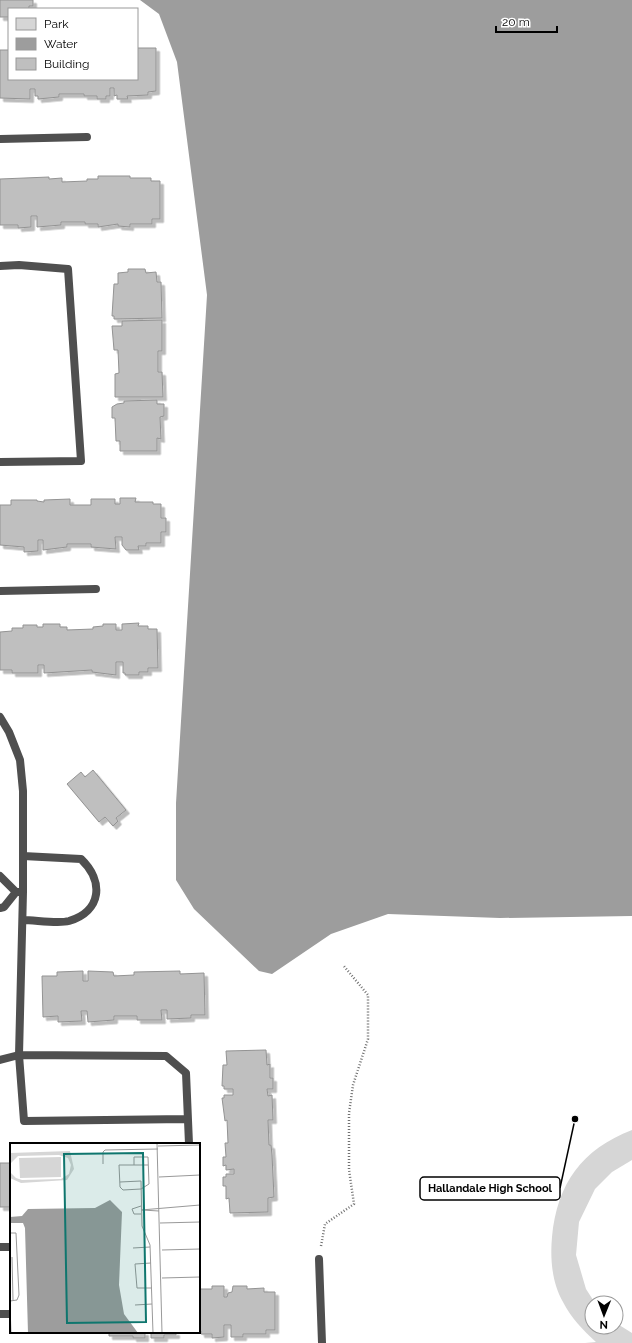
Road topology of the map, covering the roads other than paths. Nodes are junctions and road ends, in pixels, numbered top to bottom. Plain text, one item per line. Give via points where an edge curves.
1 (87, 137) dead end
2 (0, 139) edge
3 (0, 266) edge
4 (0, 462) edge
5 (96, 589) dead end
6 (0, 591) edge
7 (0, 717) edge
8 (23, 856) junction
9 (0, 876) edge
10 (20, 892) junction
11 (0, 908) edge
12 (23, 920) junction
13 (19, 1055) junction
14 (0, 1060) edge
15 (188, 1119) junction
16 (188, 1143) edge
17 (319, 1259) road end
18 (322, 1343) edge

1 - 2 lane
3 - 4 lane via 68,269 81,461
5 - 6 lane
7 - 8 lane via 20,760 23,791
8 - 10 lane
8 - 12 lane via 81,859 90,867 96,881 96,899 87,913 68,921
9 - 10 lane
10 - 11 lane
10 - 12 lane
12 - 13 lane
13 - 14 lane
13 - 15 lane via 166,1056 186,1073
13 - 15 lane via 24,1121
15 - 16 lane
17 - 18 lane

